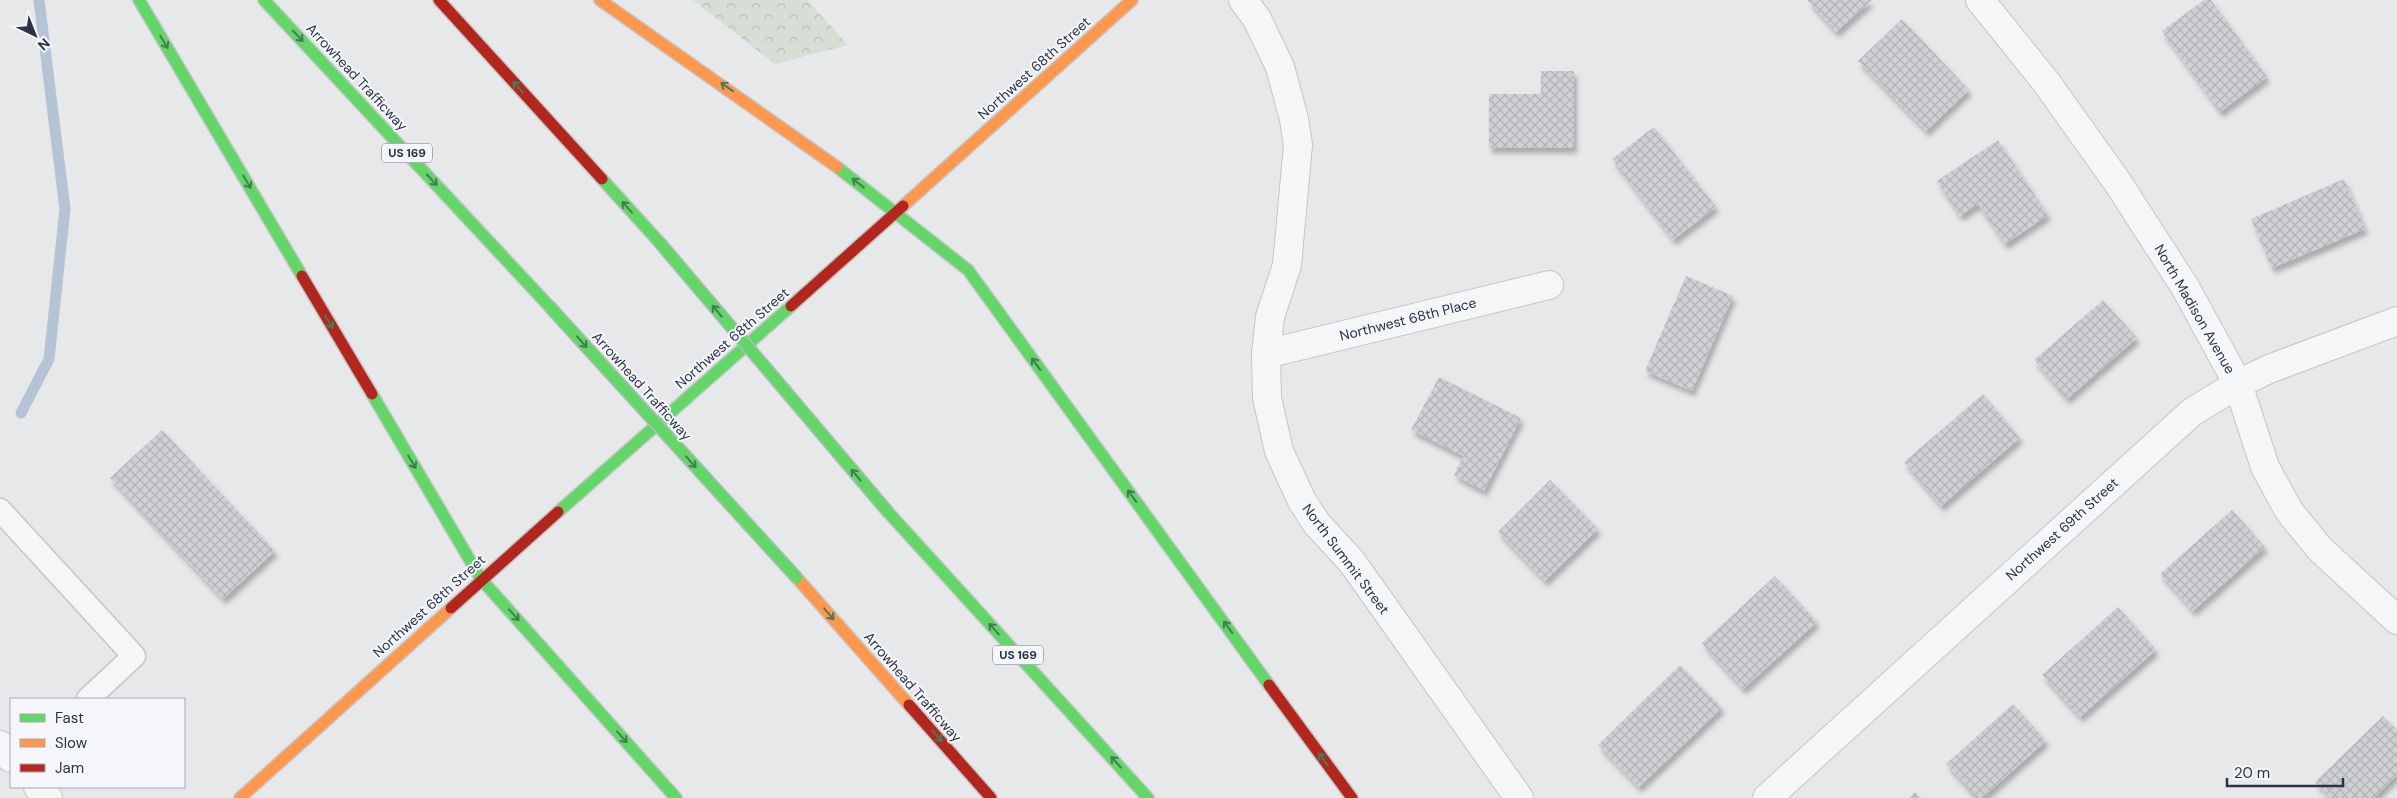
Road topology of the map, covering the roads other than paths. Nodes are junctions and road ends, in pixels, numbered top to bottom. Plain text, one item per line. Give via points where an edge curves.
1 (139, 0) edge
2 (264, 0) edge
3 (439, 0) edge
4 (600, 0) edge
5 (1132, 0) edge
6 (1244, 0) edge
7 (1980, 0) edge
8 (897, 213) junction
9 (1549, 285) dead end
10 (2397, 321) edge
11 (1266, 354) junction
12 (2238, 384) junction
13 (0, 510) edge
14 (481, 579) junction
15 (2397, 620) edge
16 (89, 698) edge
17 (0, 746) edge
18 (10, 757) edge
19 (39, 788) edge
20 (48, 798) edge
21 (240, 798) edge
22 (676, 798) edge
23 (991, 798) edge
24 (1148, 798) edge
25 (1352, 798) edge
26 (1519, 798) edge
27 (1767, 798) edge

1 -> 14 main road
2 -> 23 main road, Arrowhead Trafficway / US 169, bridge via 797,578
24 -> 3 main road, US 169, bridge via 888,512 660,243
8 -> 4 main road via 757,108
5 - 8 main road, Northwest 68th Street
6 - 11 street, North Summit Street via 1280,67 1298,145 1287,265 1270,317
7 - 12 street, North Madison Avenue via 2046,82 2118,183 2185,288
8 - 14 main road, Northwest 68th Street
25 -> 8 main road via 968,270
9 - 11 street, Northwest 68th Place
10 - 12 street, Northwest 69th Street via 2269,369
11 - 26 street, North Summit Street via 1267,398 1279,451 1302,501 1317,524 1352,562
12 - 15 street, North Madison Avenue via 2265,467 2290,511 2320,549
12 - 27 street, Northwest 69th Street via 2192,412 2169,431
13 - 16 lane via 134,656
14 - 21 main road, Northwest 68th Street
14 -> 22 main road
17 - 18 street
19 - 20 street

